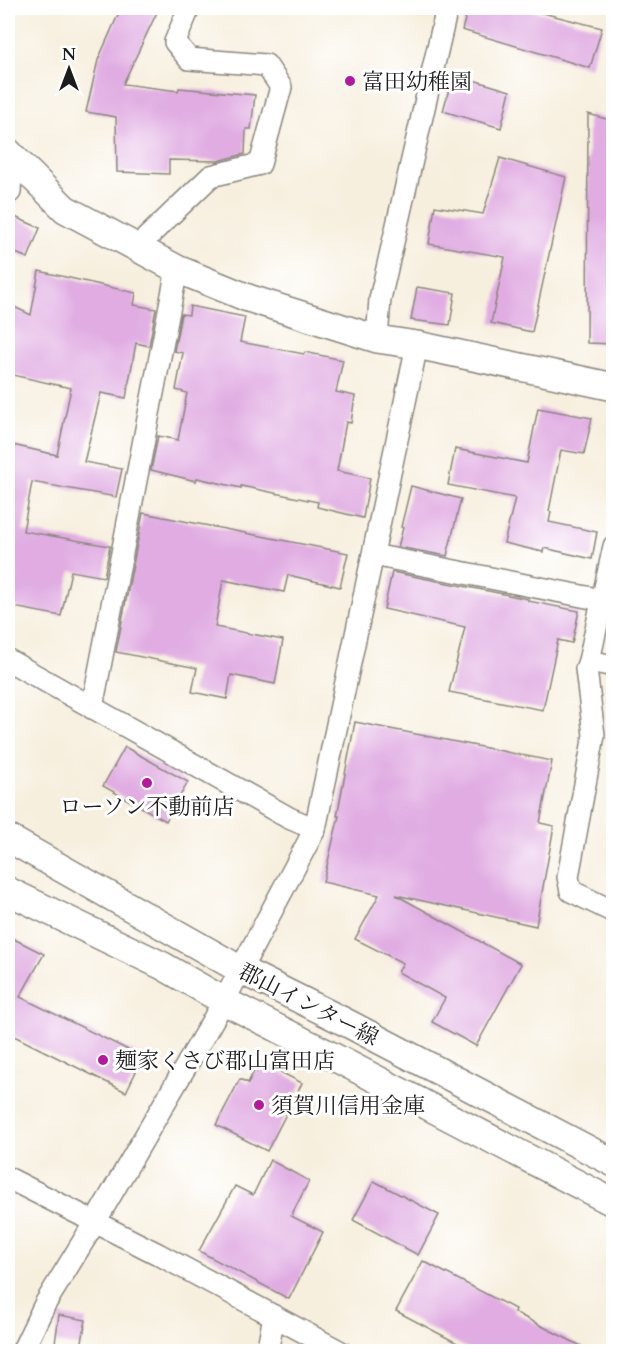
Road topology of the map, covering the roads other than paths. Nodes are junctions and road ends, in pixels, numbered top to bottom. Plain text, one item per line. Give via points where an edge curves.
1 (189, 8) edge
2 (447, 8) edge
3 (10, 154) edge
4 (8, 191) edge
5 (136, 247) junction
6 (177, 269) junction
7 (377, 339) junction
8 (417, 345) junction
9 (614, 387) edge
10 (614, 546) edge
11 (373, 555) junction
12 (602, 600) junction
13 (8, 660) edge
14 (589, 661) junction
15 (614, 666) edge
16 (92, 708) junction
17 (315, 829) junction
18 (8, 838) edge
19 (8, 891) edge
20 (614, 912) edge
21 (241, 970) junction
22 (224, 1001) junction
23 (614, 1163) edge
24 (8, 1178) edge
25 (614, 1203) edge
26 (95, 1222) junction
27 (274, 1316) junction
28 (22, 1352) edge
29 (267, 1352) edge
30 (341, 1352) edge

1 - 5 street via 175,42 189,59 266,65 281,87 260,164 211,176
2 - 7 street via 380,299
3 - 4 street
3 - 5 street via 65,208
5 - 6 street
6 - 7 street via 248,298
6 - 16 street
7 - 8 street
8 - 9 street
8 - 11 street
10 - 12 street
11 - 12 street
11 - 17 street
12 - 14 street
13 - 16 street
14 - 15 street
14 - 20 street via 586,669 594,735 568,877 571,891
16 - 17 street
17 - 21 street
18 - 21 street, 郡山インター線
19 - 22 street via 163,966
21 - 22 street
21 - 23 street, 郡山インター線
22 - 25 street
22 - 26 street
24 - 26 street
26 - 27 street
26 - 28 street via 45,1304
27 - 29 street
27 - 30 street

